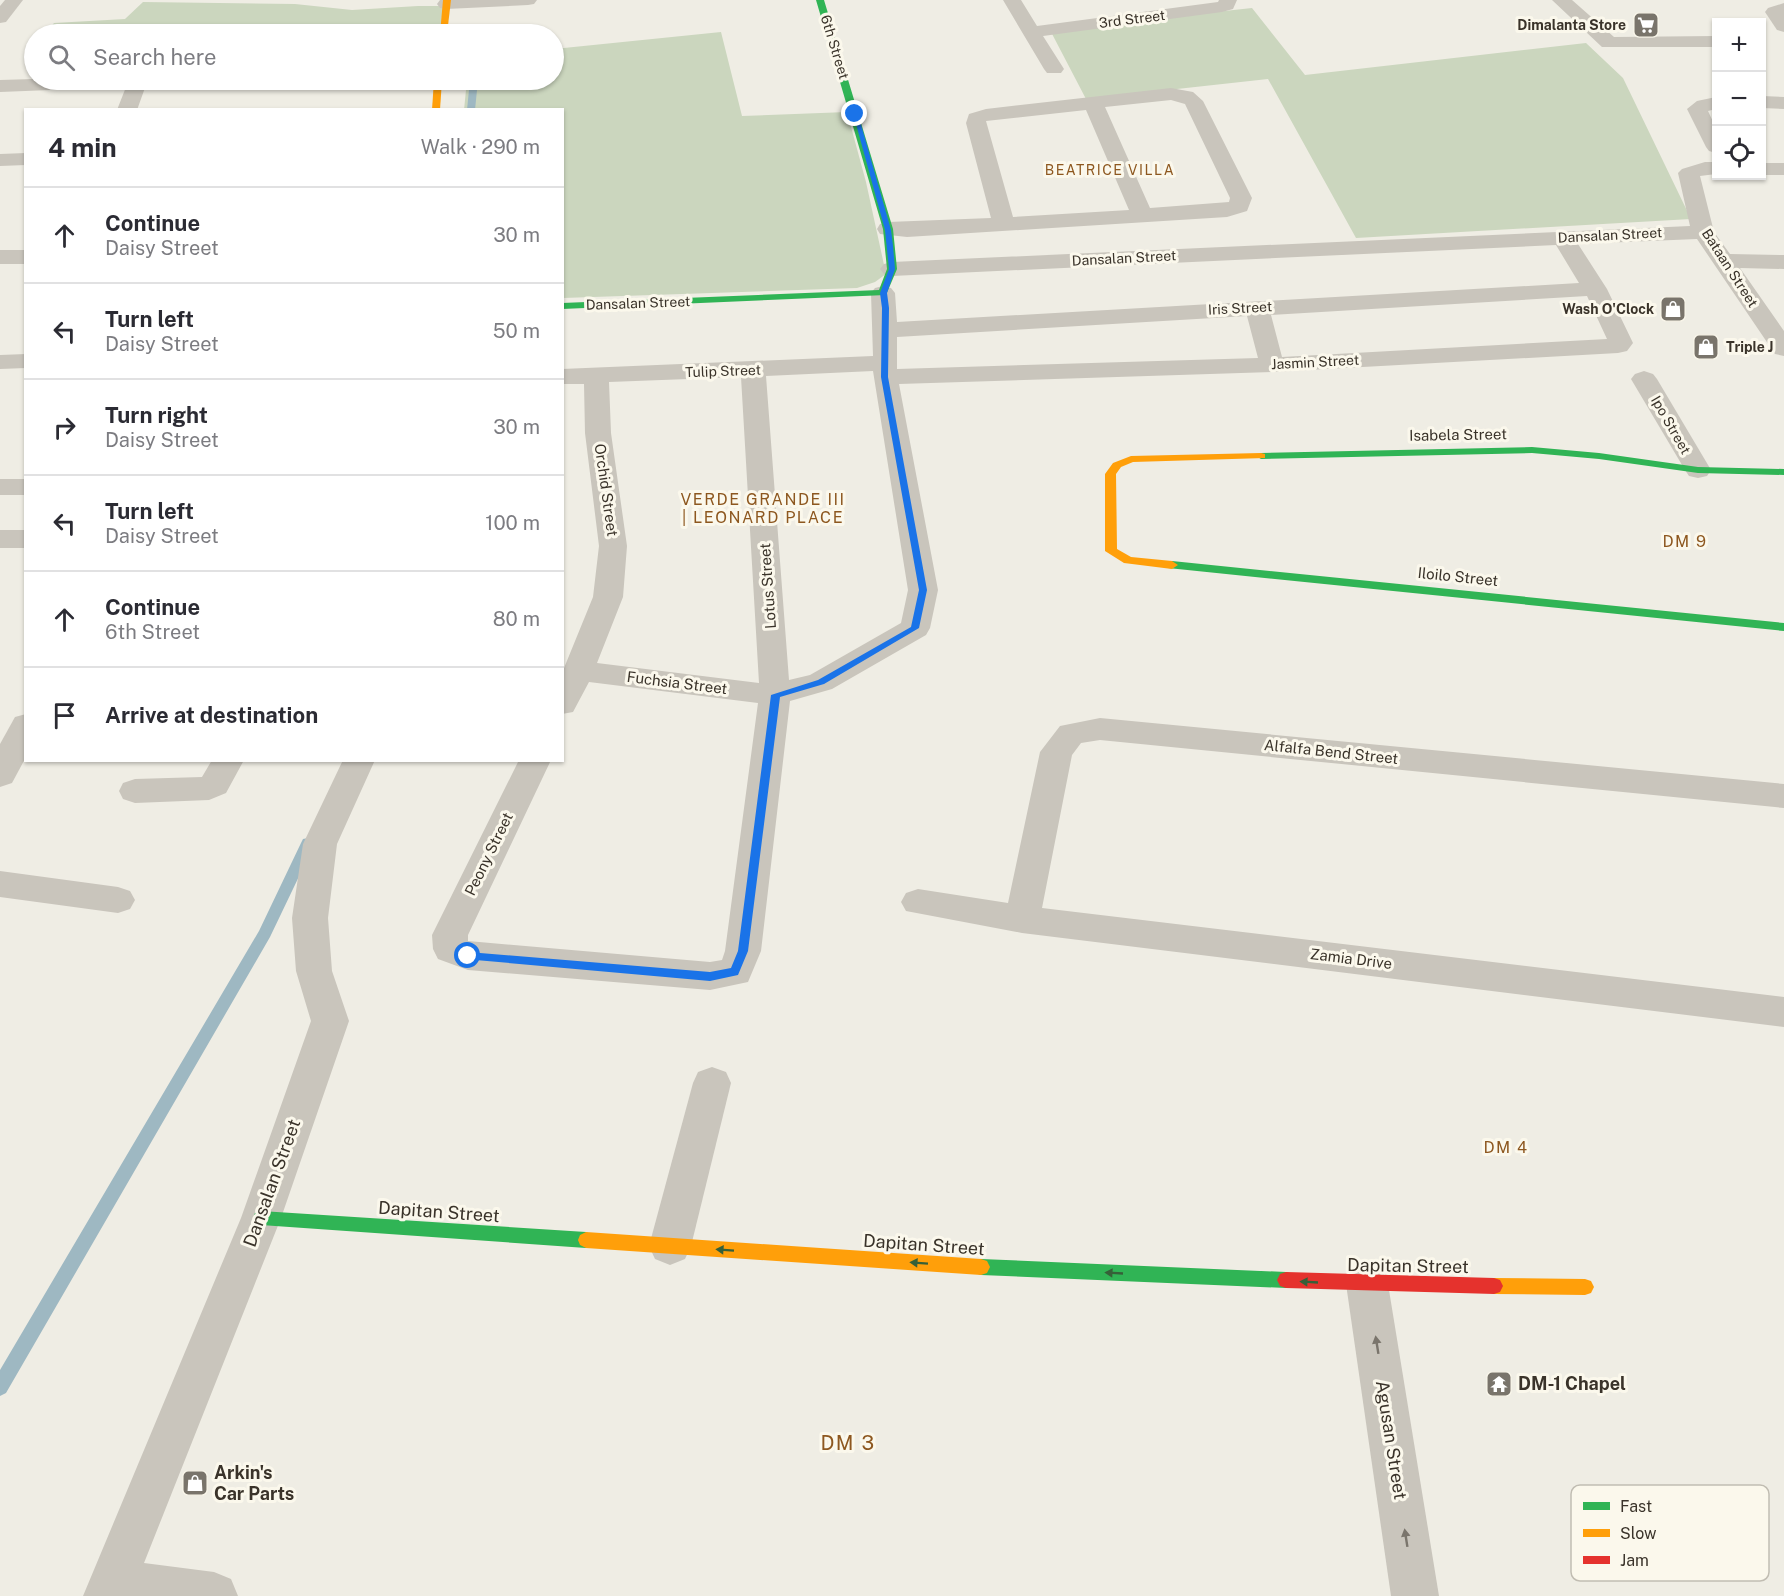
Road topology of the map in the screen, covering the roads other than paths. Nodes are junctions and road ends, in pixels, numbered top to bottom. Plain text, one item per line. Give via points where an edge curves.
1 (14, 0) edge
2 (528, 0) edge
3 (820, 0) edge
4 (1012, 0) edge
5 (1228, 0) edge
6 (1561, 0) edge
7 (447, 2) edge
8 (1784, 8) edge
9 (0, 18) edge
10 (444, 24) edge
11 (1784, 26) edge
12 (1031, 32) junction
13 (1712, 42) edge
14 (1054, 69) dead end
15 (24, 85) edge
16 (0, 86) edge
17 (134, 90) edge
18 (437, 90) edge
19 (1093, 102) junction
20 (1766, 102) edge
21 (1784, 103) edge
22 (1712, 104) edge
23 (128, 108) edge
24 (436, 108) edge
25 (1712, 139) edge
26 (24, 159) edge
27 (0, 160) edge
28 (1712, 168) edge
29 (1766, 169) edge
30 (1784, 169) edge
31 (1143, 216) junction
32 (1004, 224) junction
33 (888, 230) junction
34 (1703, 232) junction
35 (1562, 237) junction
36 (24, 256) edge
37 (0, 257) edge
38 (1724, 261) junction
39 (1784, 262) edge
40 (892, 269) junction
41 (1595, 289) junction
42 (883, 293) junction
43 (564, 306) edge
44 (1257, 307) junction
45 (885, 330) junction
46 (1784, 349) edge
47 (24, 361) edge
48 (0, 362) edge
49 (1272, 365) junction
50 (753, 370) junction
51 (884, 370) junction
52 (596, 376) junction
53 (564, 377) edge
54 (1644, 379) dead end
55 (1698, 470) junction
56 (1784, 472) edge
57 (0, 487) edge
58 (24, 487) edge
59 (0, 539) edge
60 (24, 539) edge
61 (1128, 560) joint
62 (1784, 627) edge
63 (579, 671) junction
64 (775, 695) junction
65 (564, 700) edge
66 (24, 729) edge
67 (227, 762) edge
68 (358, 762) edge
69 (534, 762) edge
70 (0, 775) edge
71 (135, 790) dead end
72 (1784, 796) edge
73 (0, 884) edge
74 (118, 900) dead end
75 (918, 902) dead end
76 (1022, 919) junction
77 (451, 949) joint
78 (1784, 1012) edge
79 (712, 1083) dead end
80 (261, 1218) junction
81 (670, 1246) junction
82 (1367, 1284) junction
83 (1585, 1287) dead end
84 (110, 1590) edge
85 (214, 1596) edge
86 (1415, 1596) edge

1 - 9 street
2 - 7 street
3 - 33 street, 6th Street
4 - 12 street
5 - 12 street, 3rd Street via 1222,7
6 - 13 street via 1605,41 1614,44
7 - 10 street
8 - 11 street via 1774,12
12 - 14 street
15 - 16 street
17 - 23 street
18 - 24 street
19 - 31 street
19 - 31 street via 1186,96 1193,101 1241,198 1239,206 1227,210
19 - 32 street via 976,118
20 - 21 street
22 - 25 street via 1697,109
26 - 27 street
28 - 34 street, Bataan Street via 1689,173
29 - 30 street
31 - 32 street
32 - 33 street
33 - 40 street, 6th Street
34 - 35 street, Dansalan Street
34 - 38 street, Bataan Street
35 - 40 street, Dansalan Street
35 - 41 street, Jasmin Street
36 - 37 street
38 - 39 street
38 - 46 street, Bataan Street
40 - 42 street
41 - 44 street, Iris Street
41 - 49 street, Jasmin Street via 1621,343 1618,346
42 - 43 street, Dansalan Street
42 - 45 street
44 - 45 street, Iris Street
44 - 49 street
45 - 51 street
47 - 48 street
49 - 51 street, Jasmin Street
50 - 51 street, Tulip Street
50 - 52 street, Tulip Street
50 - 64 street, Lotus Street
51 - 64 street via 923,590 915,628 821,682
52 - 53 street, Tulip Street
52 - 63 street, Orchid Street via 598,433 614,546 608,597
54 - 55 street, Ipo Street
55 - 56 street, Isabela Street
55 - 61 street, Isabela Street via 1532,450 1131,459 1117,465 1110,474 1110,551
57 - 58 street
59 - 60 street
61 - 62 street, Iloilo Street
63 - 64 street, Fuchsia Street
63 - 65 street
64 - 77 street, Lotus Street via 743,951 735,972 710,976 468,956
66 - 70 street
67 - 71 street via 209,788
68 - 80 street, Dansalan Street via 320,844 310,918 314,971 330,1021
69 - 77 street, Peony Street via 450,935
72 - 76 street, Alfalfa Bend Street via 1100,729 1071,734 1056,752
73 - 74 street
75 - 76 street, Zamia Drive
76 - 78 street, Zamia Drive
79 - 81 street
80 - 81 street, Dapitan Street
80 - 84 street, Dansalan Street
82 -> 81 street, Dapitan Street via 982,1267
82 - 83 street, Dapitan Street
86 -> 82 street, Agusan Street
84 - 85 street

